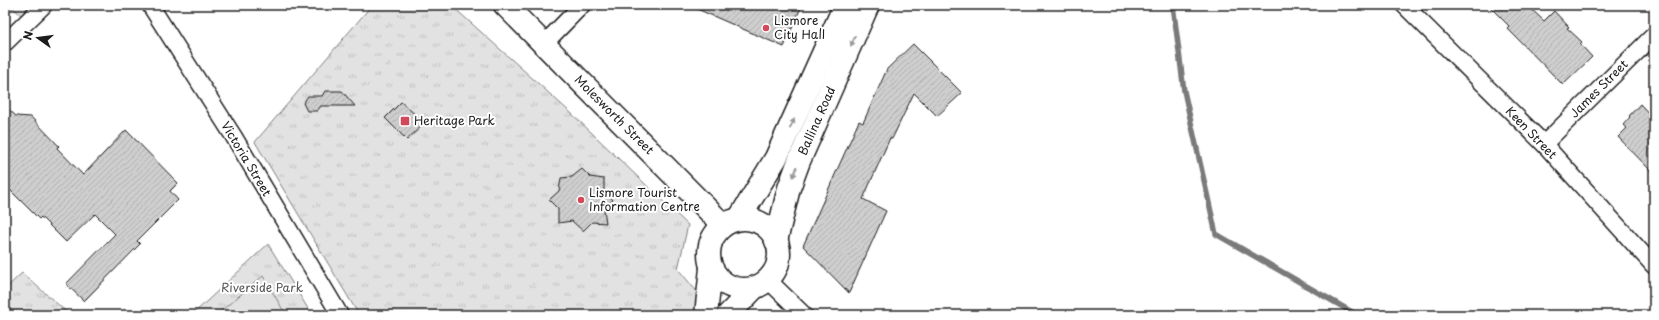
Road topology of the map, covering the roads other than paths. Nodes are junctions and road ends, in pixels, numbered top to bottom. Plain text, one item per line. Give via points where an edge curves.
1 (44, 5) edge
2 (150, 5) edge
3 (505, 5) edge
4 (582, 5) edge
5 (845, 5) edge
6 (868, 5) edge
7 (1404, 5) edge
8 (1654, 35) edge
9 (5, 43) edge
10 (544, 44) junction
11 (1544, 144) junction
12 (731, 222) junction
13 (776, 241) junction
14 (1654, 266) edge
15 (711, 268) junction
16 (761, 284) junction
17 (340, 315) edge
18 (706, 315) edge
19 (728, 315) edge
20 (804, 315) edge

1 - 9 street
2 - 17 street, Victoria Street via 234,137
3 - 10 main road, Molesworth Street
4 - 10 street
12 -> 5 main road, Ballina Road via 759,189 776,158
6 -> 13 main road, Ballina Road via 799,161 789,188
7 - 11 street, Keen Street
8 - 11 street, James Street
10 - 12 main road, Molesworth Street
11 - 14 street, Keen Street
12 - 13 main road via 749,219 758,222 768,229
12 - 15 main road via 716,232 711,240 708,259
13 - 16 main road via 779,251 778,262 774,272
15 - 16 main road via 725,284 734,288 744,290
15 - 18 main road
16 - 19 main road
16 - 20 street

